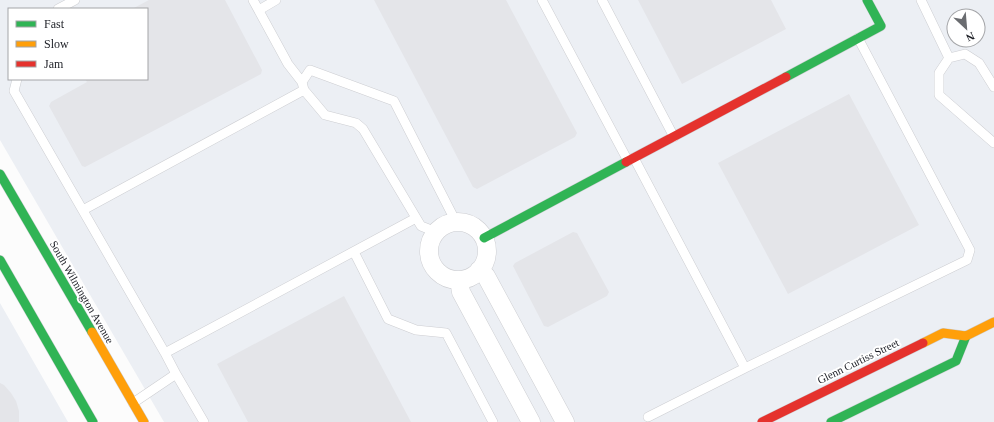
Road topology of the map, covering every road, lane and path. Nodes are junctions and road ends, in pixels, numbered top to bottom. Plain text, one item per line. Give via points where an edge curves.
1 (75, 0) edge
2 (253, 0) edge
3 (276, 0) edge
4 (542, 0) edge
5 (602, 0) edge
6 (867, 0) edge
7 (921, 0) edge
8 (60, 8) edge
9 (258, 10) junction
10 (858, 38) junction
11 (949, 58) junction
12 (17, 80) edge
13 (303, 86) junction
14 (994, 87) edge
15 (674, 137) junction
16 (994, 143) edge
17 (631, 160) junction
18 (0, 174) edge
19 (83, 210) junction
20 (416, 218) junction
21 (456, 222) junction
22 (436, 232) junction
23 (484, 238) junction
24 (354, 252) junction
25 (0, 260) edge
26 (479, 270) junction
27 (459, 280) junction
28 (994, 323) edge
29 (966, 336) junction
30 (166, 353) junction
31 (745, 368) junction
32 (176, 374) junction
33 (133, 403) junction
34 (648, 417) dead end
35 (94, 422) edge
36 (144, 422) edge
37 (204, 422) edge
38 (492, 422) edge
39 (531, 422) edge
40 (565, 422) edge
41 (762, 422) edge
42 (831, 422) edge

1 - 8 lane
2 - 9 lane
3 - 9 lane
4 - 17 lane
5 - 15 lane
6 - 10 street via 881,26
7 - 11 lane
9 - 13 lane
10 - 15 street
10 - 31 lane via 970,250 967,260
11 - 14 lane via 965,54 979,63
11 - 16 lane via 938,73 939,95
12 - 19 lane via 14,91
13 - 19 lane
13 - 20 lane via 325,115 356,123 364,129
13 - 21 lane via 310,70 394,101
15 - 17 street
17 - 23 street
17 - 31 lane
18 - 33 street, South Wilmington Avenue
19 - 30 lane
20 - 22 lane via 421,226
20 - 24 lane
21 - 22 street via 445,225
21 - 23 street via 467,223 477,229
22 - 27 street via 430,242 431,264 438,273
23 - 26 street via 487,249 485,260
24 - 30 lane
24 - 38 lane via 388,319 416,330 446,333
25 - 35 street
26 - 27 street via 470,277
26 - 40 street via 486,276
27 - 39 street via 461,292
28 - 29 street
29 - 41 street, Glenn Curtiss Street via 943,333
29 - 42 street via 956,361
30 - 32 lane
31 - 34 lane
32 - 33 lane
32 - 37 lane
33 - 36 street, South Wilmington Avenue

